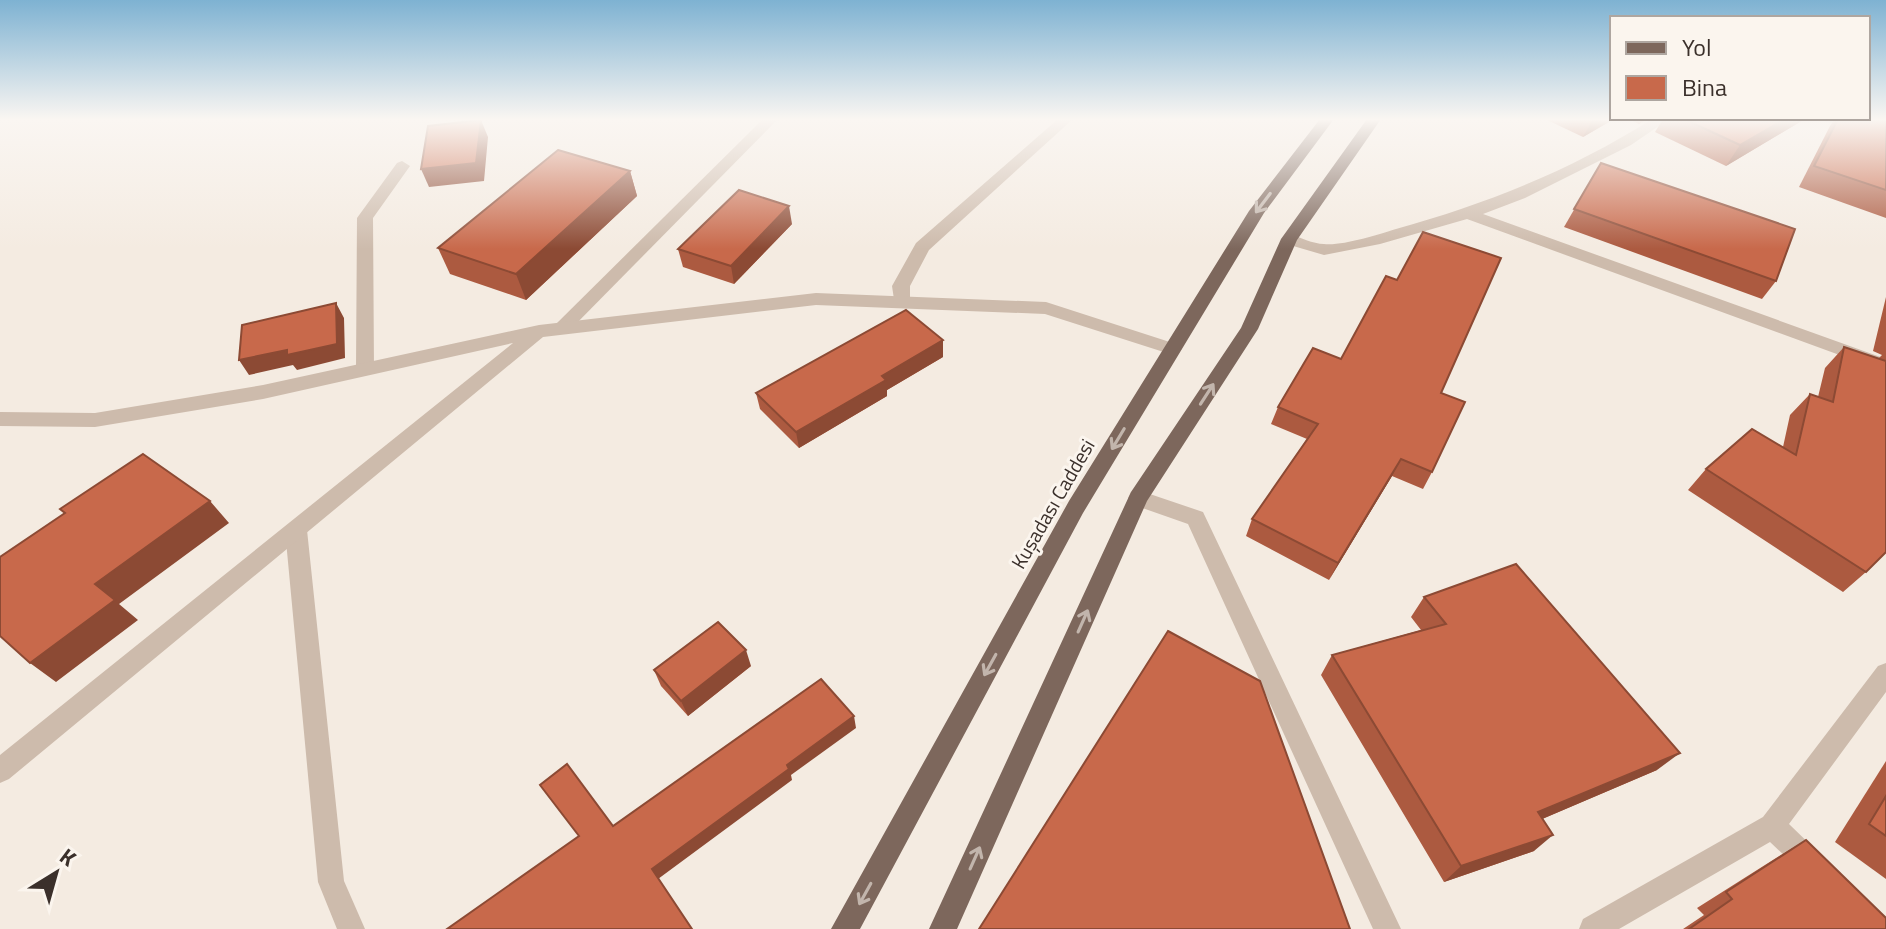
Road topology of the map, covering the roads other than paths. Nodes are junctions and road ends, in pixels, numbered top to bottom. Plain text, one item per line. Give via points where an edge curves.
1 (726, 162) edge
2 (1017, 162) edge
3 (1294, 162) edge
4 (1343, 162) edge
5 (1585, 162) edge
6 (402, 166) dead end
7 (1468, 214) junction
8 (1289, 239) junction
9 (901, 302) junction
10 (550, 330) junction
11 (1173, 349) junction
12 (1886, 366) edge
13 (365, 369) junction
14 (0, 419) edge
15 (1138, 498) junction
16 (296, 530) junction
17 (1886, 673) edge
18 (0, 771) edge
19 (1772, 826) junction
20 (1826, 878) edge
21 (351, 929) edge
22 (845, 929) edge
23 (943, 929) edge
24 (1387, 929) edge
25 (1593, 929) edge

1 - 10 street
2 - 9 street via 922,247 901,286
3 -> 11 main road, Kuşadası Caddesi via 1257,211
4 - 8 main road
5 - 7 street
6 - 13 street via 365,218
7 - 8 street via 1324,250
7 - 12 street
15 -> 8 main road via 1249,329
9 - 10 street via 816,299
9 - 11 street via 1046,308
10 - 13 street
10 - 16 street
11 -> 22 main road, Kuşadası Caddesi via 1076,507
13 - 14 street via 95,420
23 -> 15 main road
15 - 24 street via 1196,518
16 - 18 street
16 - 21 street via 331,882
17 - 19 street
19 - 20 street
19 - 25 street

